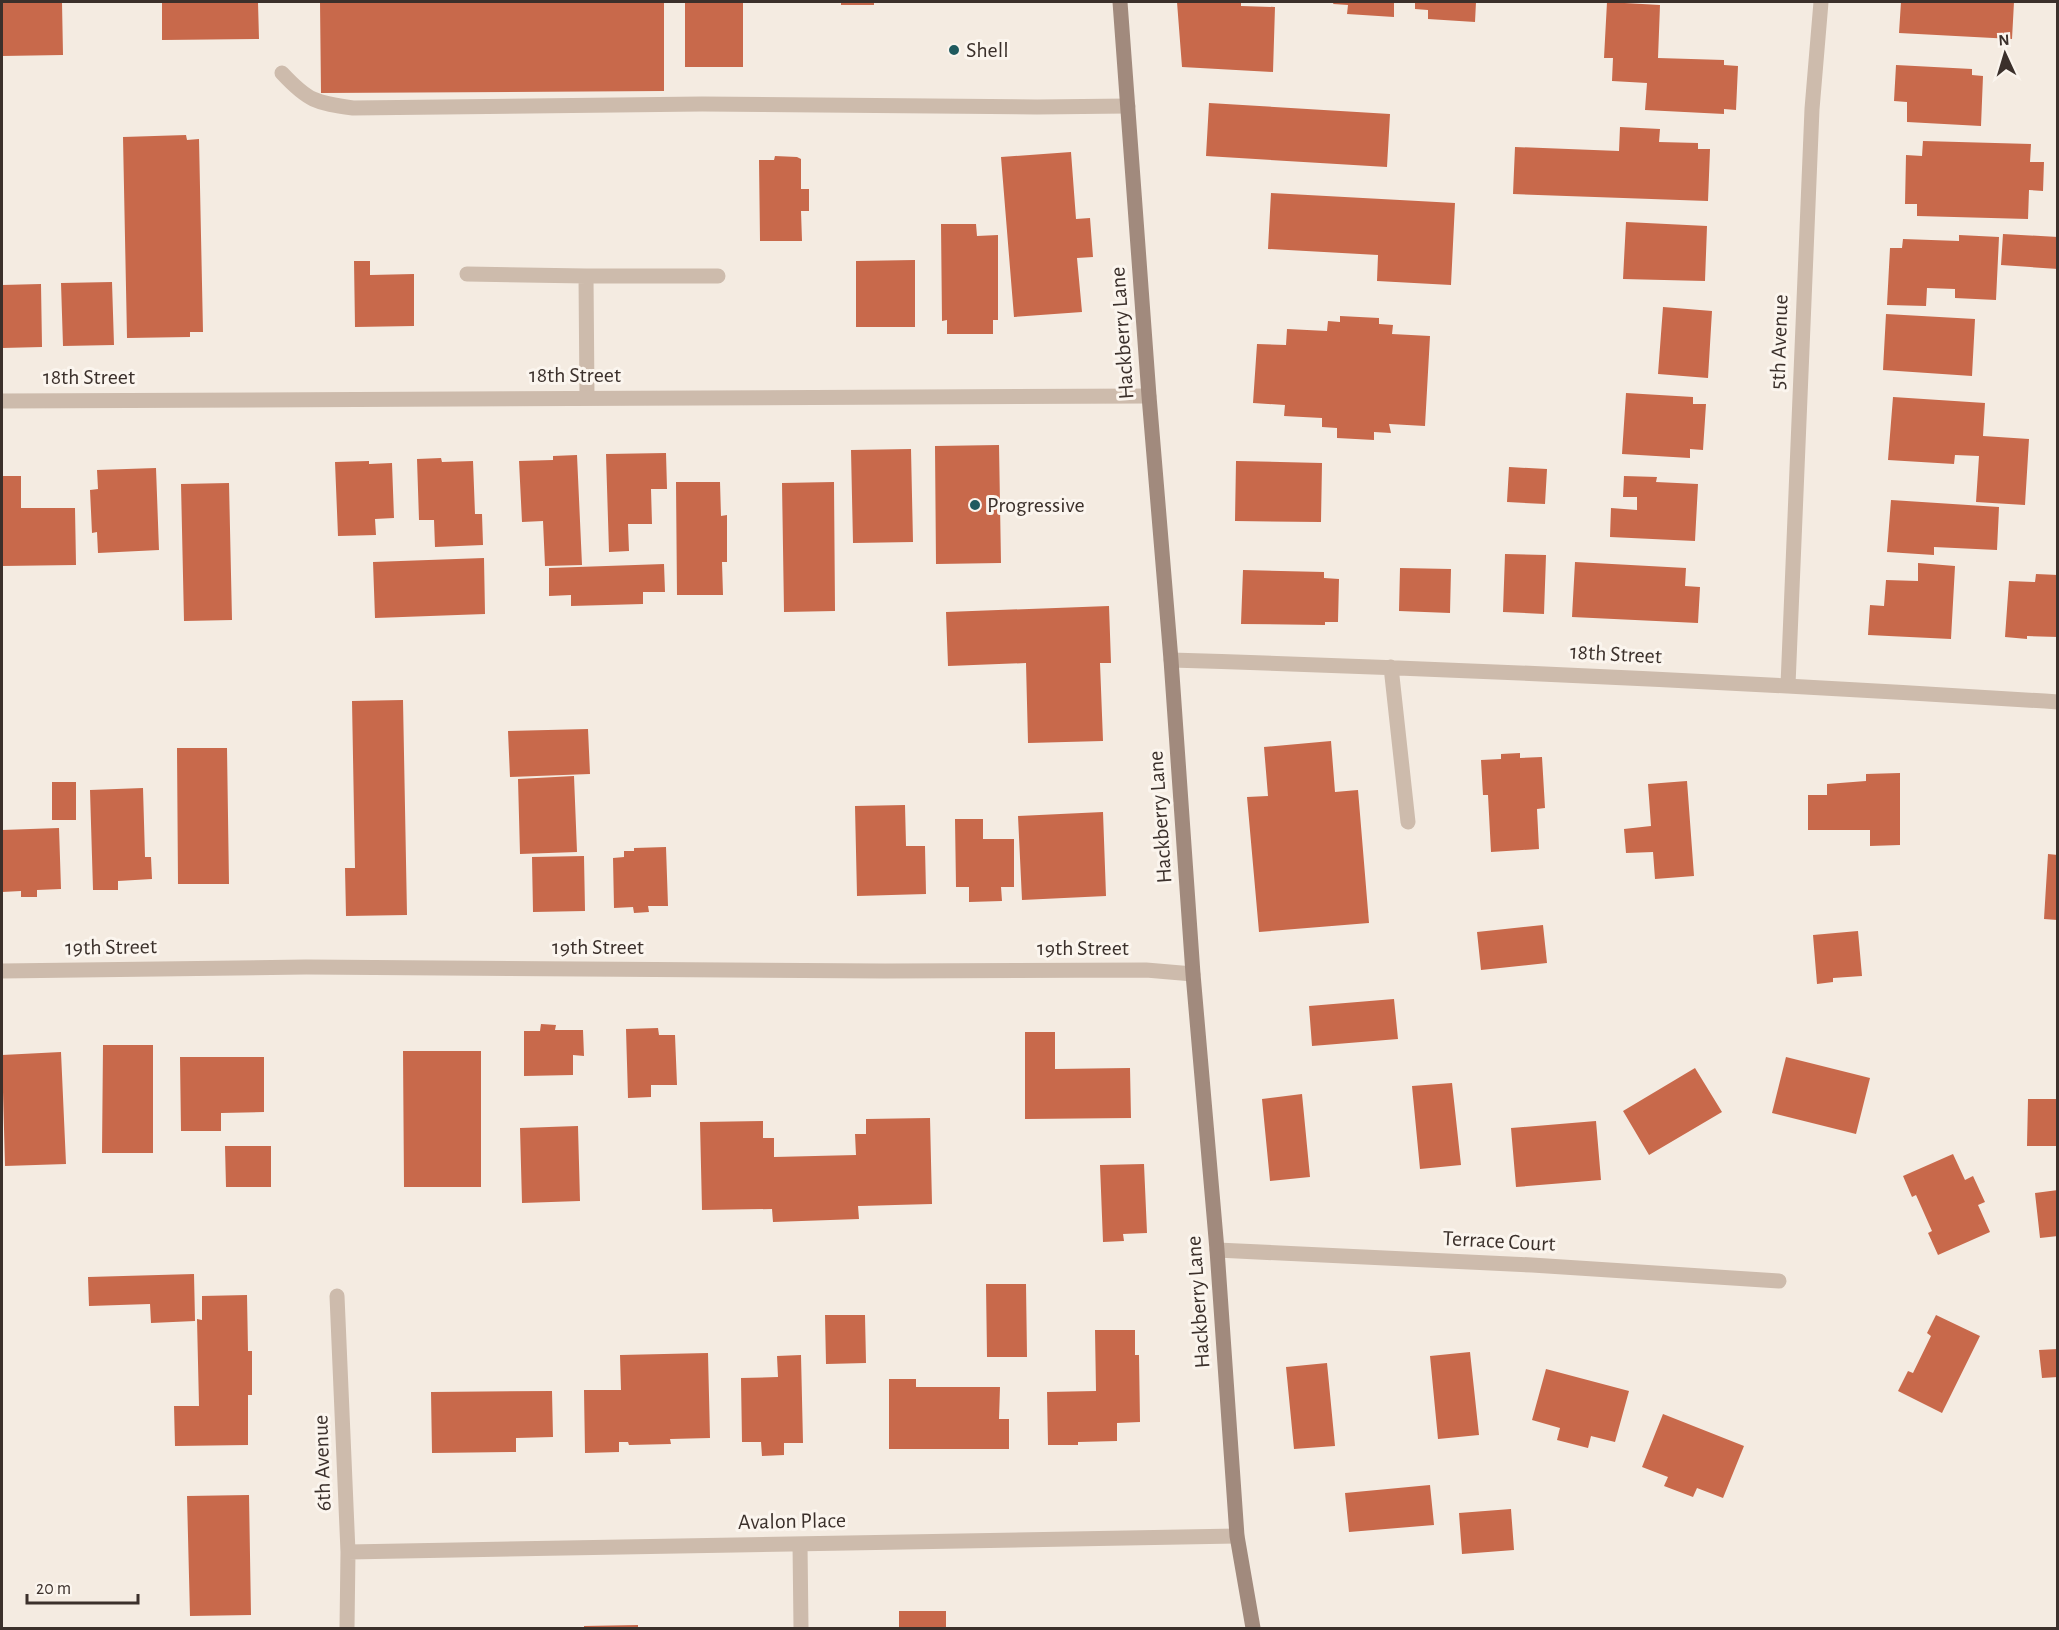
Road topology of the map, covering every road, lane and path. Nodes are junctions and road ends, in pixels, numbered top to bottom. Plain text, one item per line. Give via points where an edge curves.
1 (1120, 2) edge
2 (1821, 2) edge
3 (282, 73) dead end
4 (1128, 106) junction
5 (467, 274) dead end
6 (586, 276) junction
7 (718, 276) dead end
8 (1149, 396) junction
9 (587, 397) junction
10 (2, 400) edge
11 (1171, 660) junction
12 (1391, 667) junction
13 (1788, 685) junction
14 (2058, 702) edge
15 (1408, 822) dead end
16 (2, 971) edge
17 (1193, 974) junction
18 (1217, 1250) junction
19 (1779, 1281) dead end
20 (338, 1296) dead end
21 (1237, 1536) junction
22 (800, 1544) junction
23 (348, 1552) junction
24 (347, 1629) edge
25 (801, 1629) edge
26 (1253, 1629) edge

1 - 4 main road, Hackberry Lane
2 - 13 street, 5th Avenue via 1810,156
3 - 4 street via 303,95 325,104 353,108 702,104
4 - 8 main road, Hackberry Lane
5 - 6 street
6 - 7 street
6 - 9 street
8 - 9 street, 18th Street
8 - 11 main road, Hackberry Lane
9 - 10 street, 18th Street
11 - 12 street, 18th Street
11 - 17 main road, Hackberry Lane
12 - 13 street, 18th Street
12 - 15 street
13 - 14 street, 18th Street
16 - 17 street, 19th Street via 314,967 1146,970
17 - 18 main road, Hackberry Lane
18 - 19 street, Terrace Court
18 - 21 main road, Hackberry Lane
20 - 23 street, 6th Avenue
21 - 22 street, Avalon Place
21 - 26 main road, Hackberry Lane
22 - 23 street, Avalon Place
22 - 25 street
23 - 24 street, 6th Avenue

